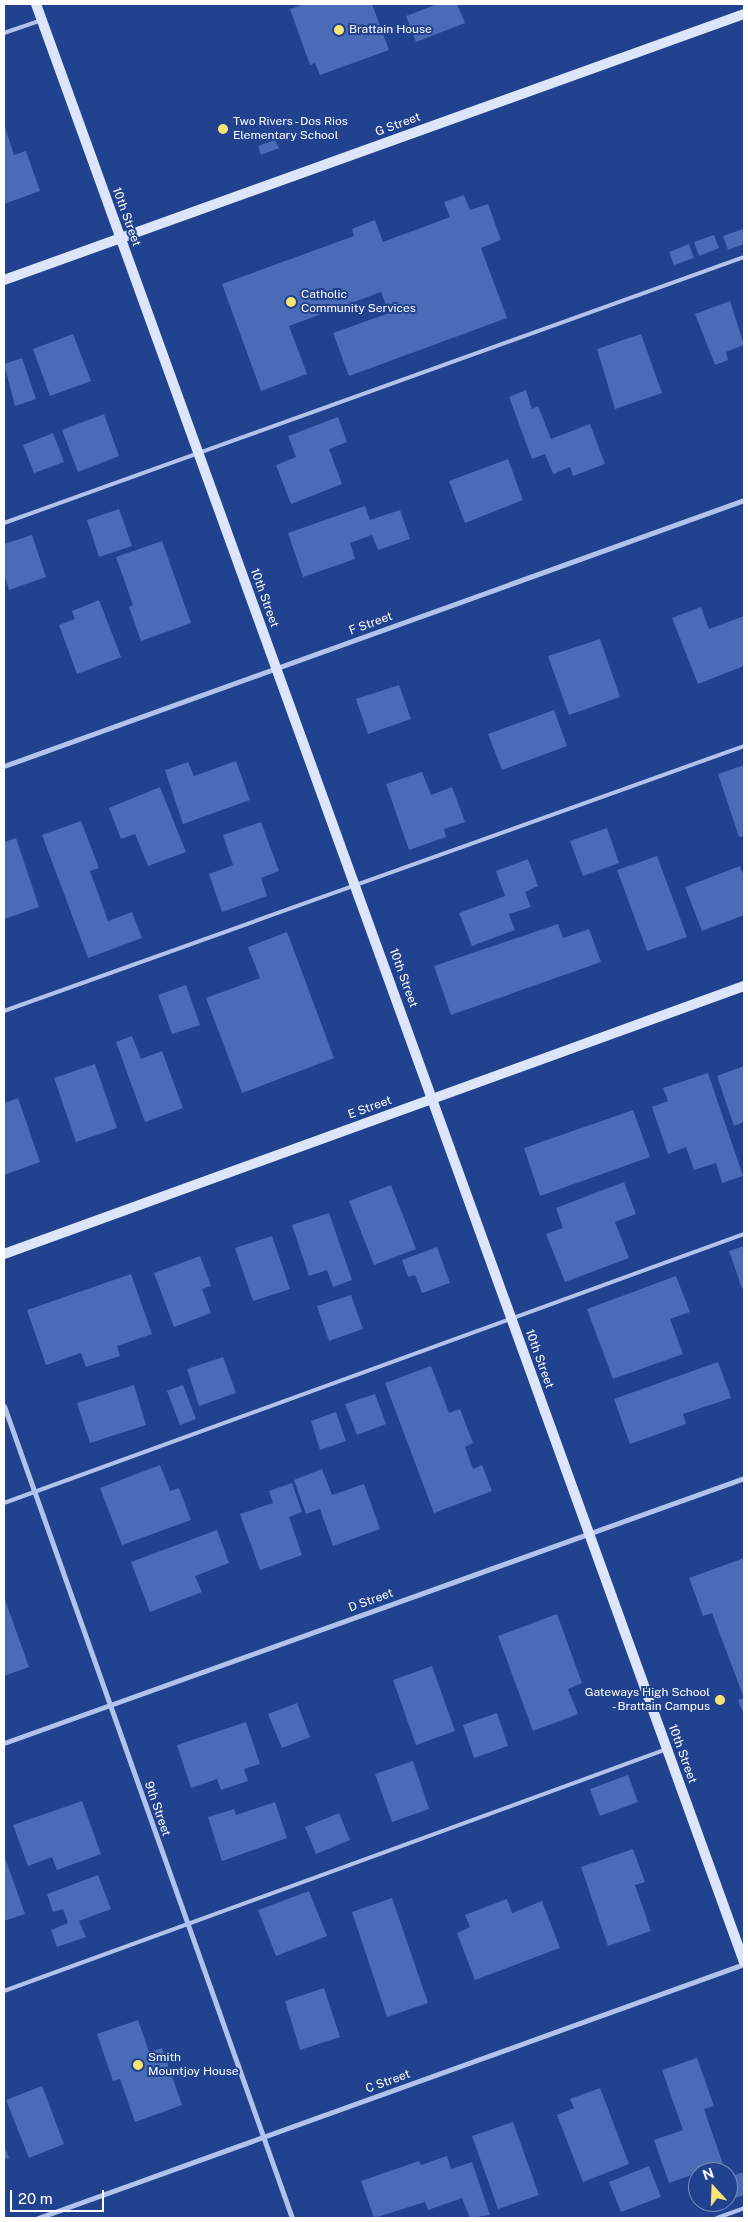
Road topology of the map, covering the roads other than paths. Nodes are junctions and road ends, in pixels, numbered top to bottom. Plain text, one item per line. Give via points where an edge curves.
1 (36, 4) edge
2 (744, 14) edge
3 (41, 20) junction
4 (4, 33) edge
5 (120, 238) junction
6 (744, 257) edge
7 (4, 280) edge
8 (198, 453) junction
9 (744, 500) edge
10 (4, 523) edge
11 (277, 668) junction
12 (744, 746) edge
13 (4, 766) edge
14 (356, 886) junction
15 (744, 986) edge
16 (4, 1011) edge
17 (434, 1099) junction
18 (744, 1234) edge
19 (4, 1254) edge
20 (511, 1318) junction
21 (4, 1406) edge
22 (744, 1478) edge
23 (35, 1492) junction
24 (4, 1503) edge
25 (590, 1534) junction
26 (110, 1704) junction
27 (4, 1743) edge
28 (667, 1749) junction
29 (187, 1926) junction
30 (744, 1963) edge
31 (4, 1990) edge
32 (263, 2138) junction
33 (744, 2208) edge
34 (38, 2218) edge
35 (292, 2218) edge
36 (717, 2218) edge

1 - 3 street, 10th Street
2 - 5 street, G Street
3 - 4 lane
3 - 5 street, 10th Street
5 - 7 street, G Street
5 - 8 street, 10th Street
6 - 8 lane
8 - 10 lane
8 - 11 street, 10th Street
9 - 11 street, F Street
11 - 13 street, F Street
11 - 14 street, 10th Street
12 - 14 lane
14 - 16 lane
14 - 17 street, 10th Street
15 - 17 street, E Street
17 - 19 street, E Street
17 - 20 street, 10th Street
18 - 20 lane
20 - 23 lane
20 - 25 street, 10th Street
21 - 23 street, 9th Street
22 - 25 street, D Street
23 - 24 lane
23 - 26 street, 9th Street
25 - 26 street, D Street
25 - 28 street, 10th Street
26 - 27 street, D Street
26 - 29 street, 9th Street
28 - 29 lane
28 - 30 street, 10th Street
29 - 31 lane
29 - 32 street, 9th Street
30 - 32 street, C Street
32 - 34 street, C Street
32 - 35 street, 9th Street
33 - 36 lane

